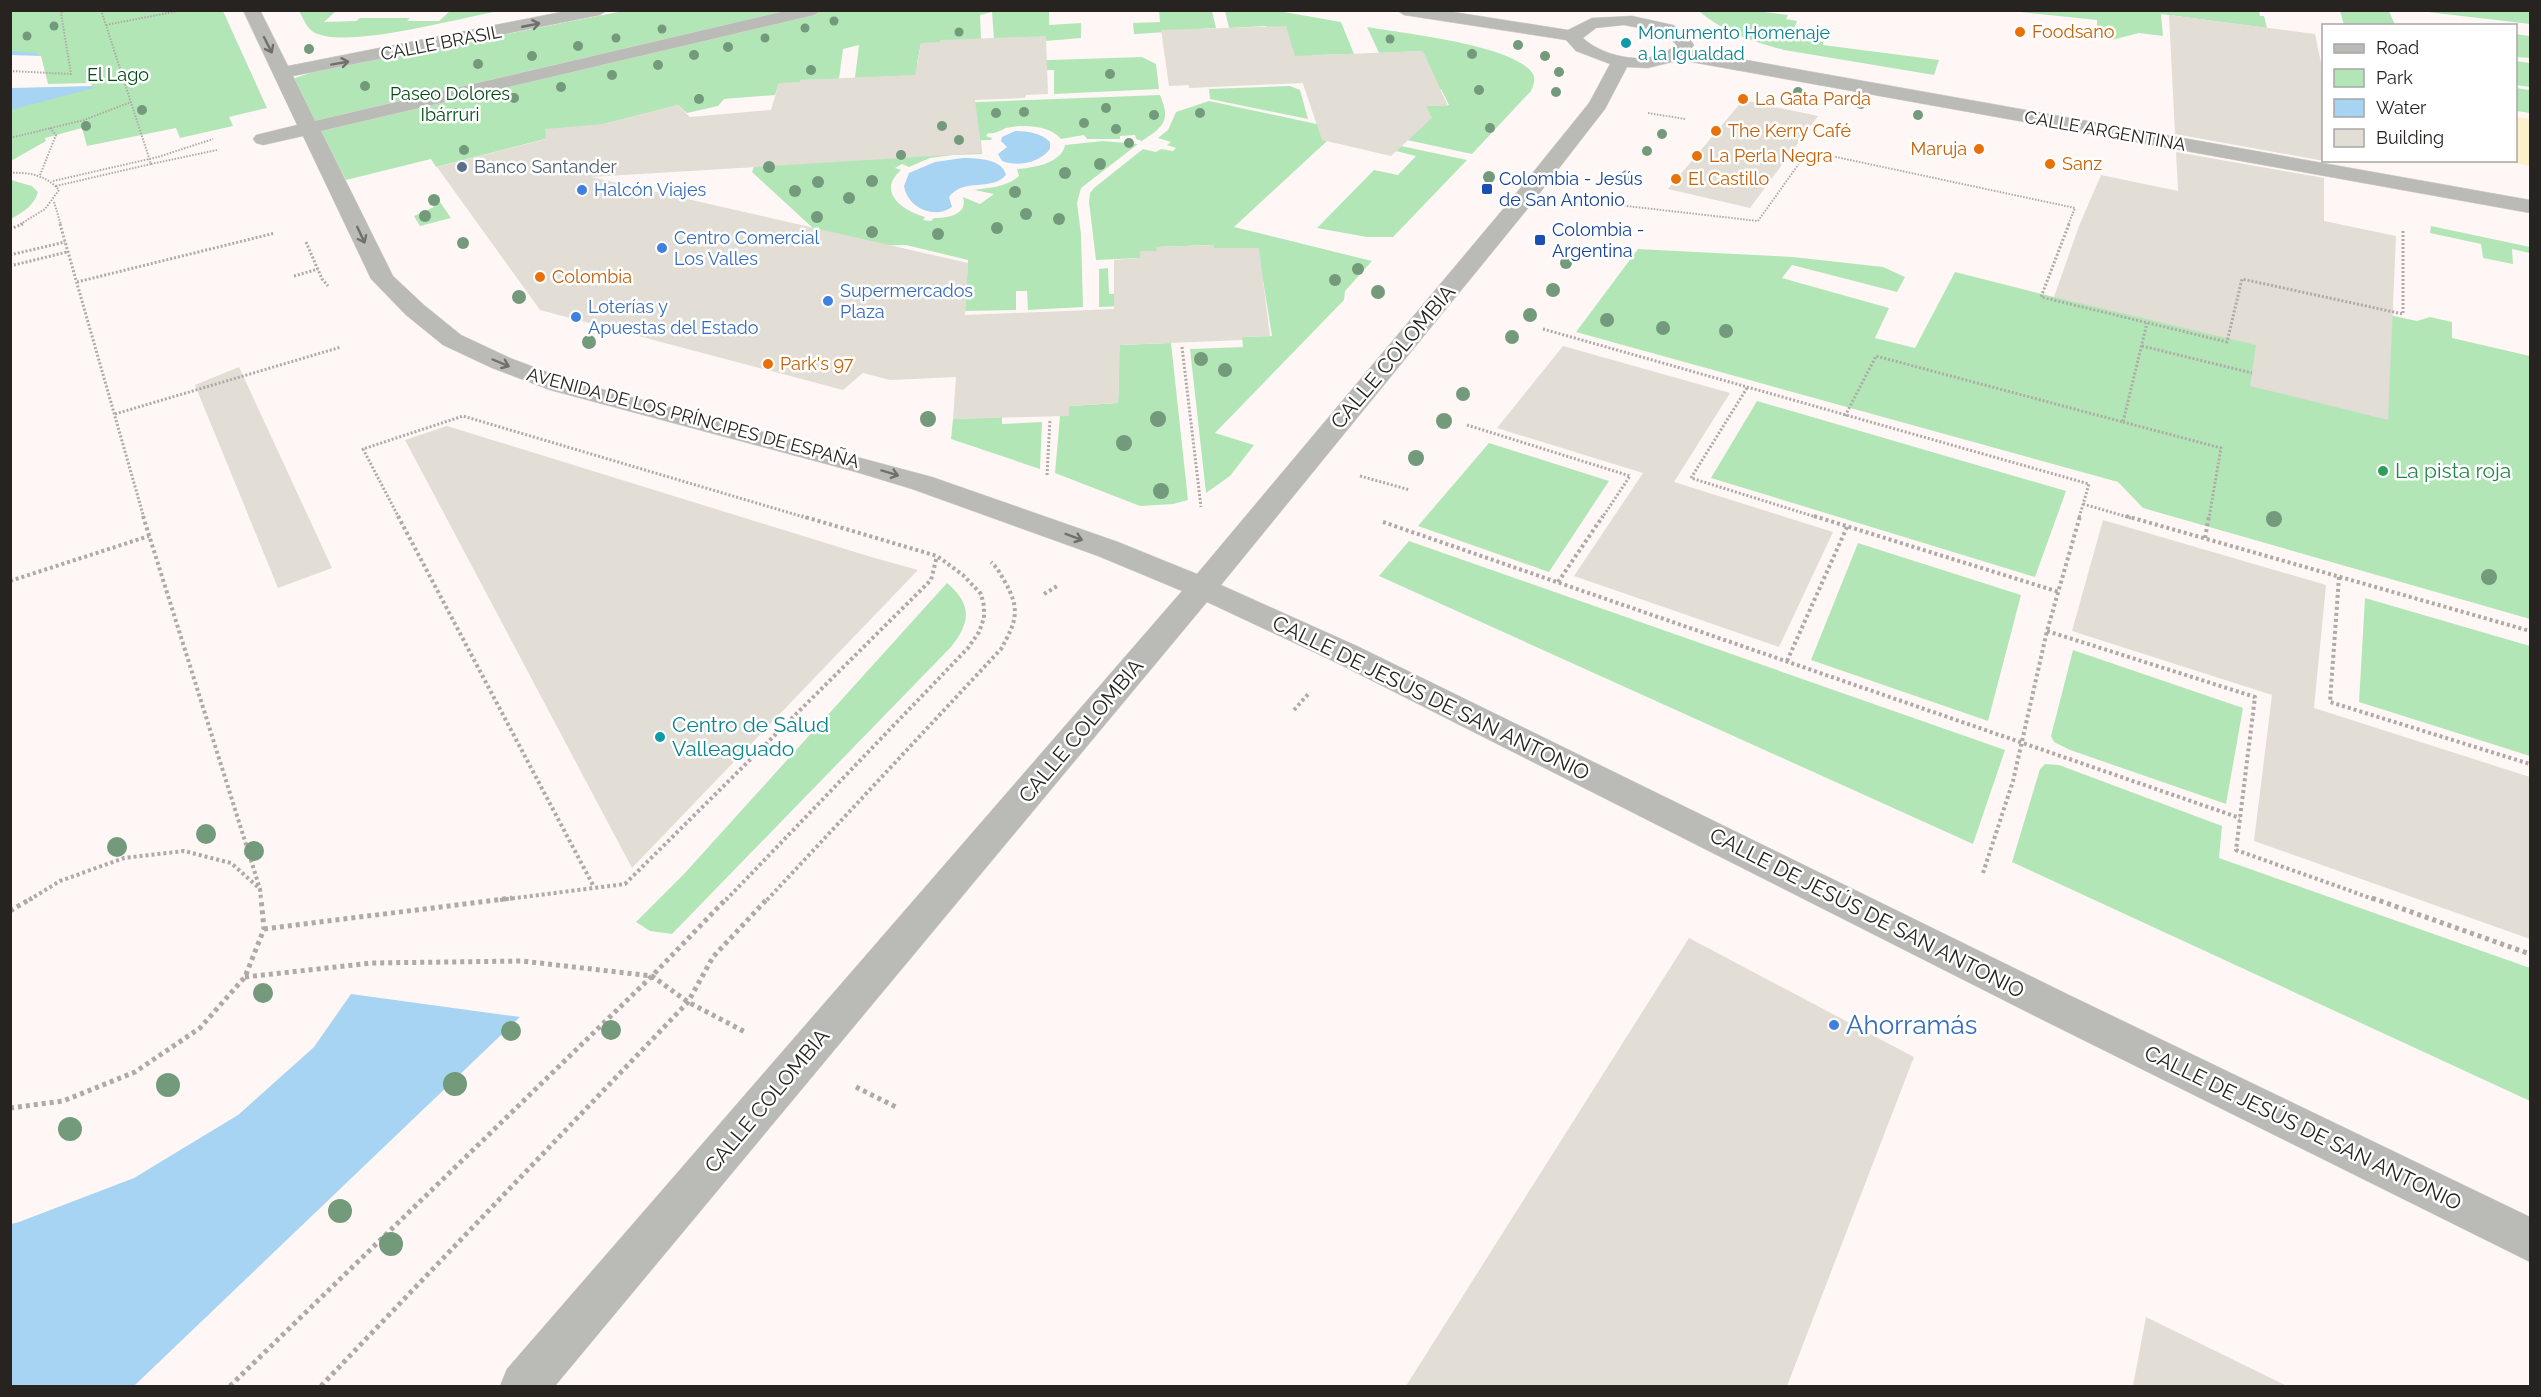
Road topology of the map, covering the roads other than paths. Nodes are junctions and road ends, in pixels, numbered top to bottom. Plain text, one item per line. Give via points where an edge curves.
1 (251, 10) edge
2 (600, 10) edge
3 (814, 10) edge
4 (1404, 10) edge
5 (1633, 16) edge
6 (1574, 36) junction
7 (1679, 54) junction
8 (1621, 61) junction
9 (282, 74) junction
10 (308, 128) junction
11 (263, 139) road end
12 (2530, 207) edge
13 (1202, 588) junction
14 (2530, 1240) edge
15 (524, 1386) edge

1 -> 9 street, AVENIDA DE LOS PRÍNCIPES DE ESPAÑA
9 -> 2 street, CALLE BRASIL
3 - 10 street
4 - 6 street
5 - 6 street via 1592,23
5 - 7 street via 1681,38 1685,45
6 - 8 street via 1578,46 1588,52
7 - 8 street via 1658,61
7 - 12 street, CALLE ARGENTINA
8 - 13 street, CALLE COLOMBIA via 1598,105 1547,170
9 - 10 street, AVENIDA DE LOS PRÍNCIPES DE ESPAÑA
10 - 11 street
10 -> 13 street, AVENIDA DE LOS PRÍNCIPES DE ESPAÑA via 383,279 452,340 559,385 922,483 1108,549
13 - 14 street, CALLE DE JESÚS DE SAN ANTONIO via 1346,654
13 - 15 street, CALLE COLOMBIA

